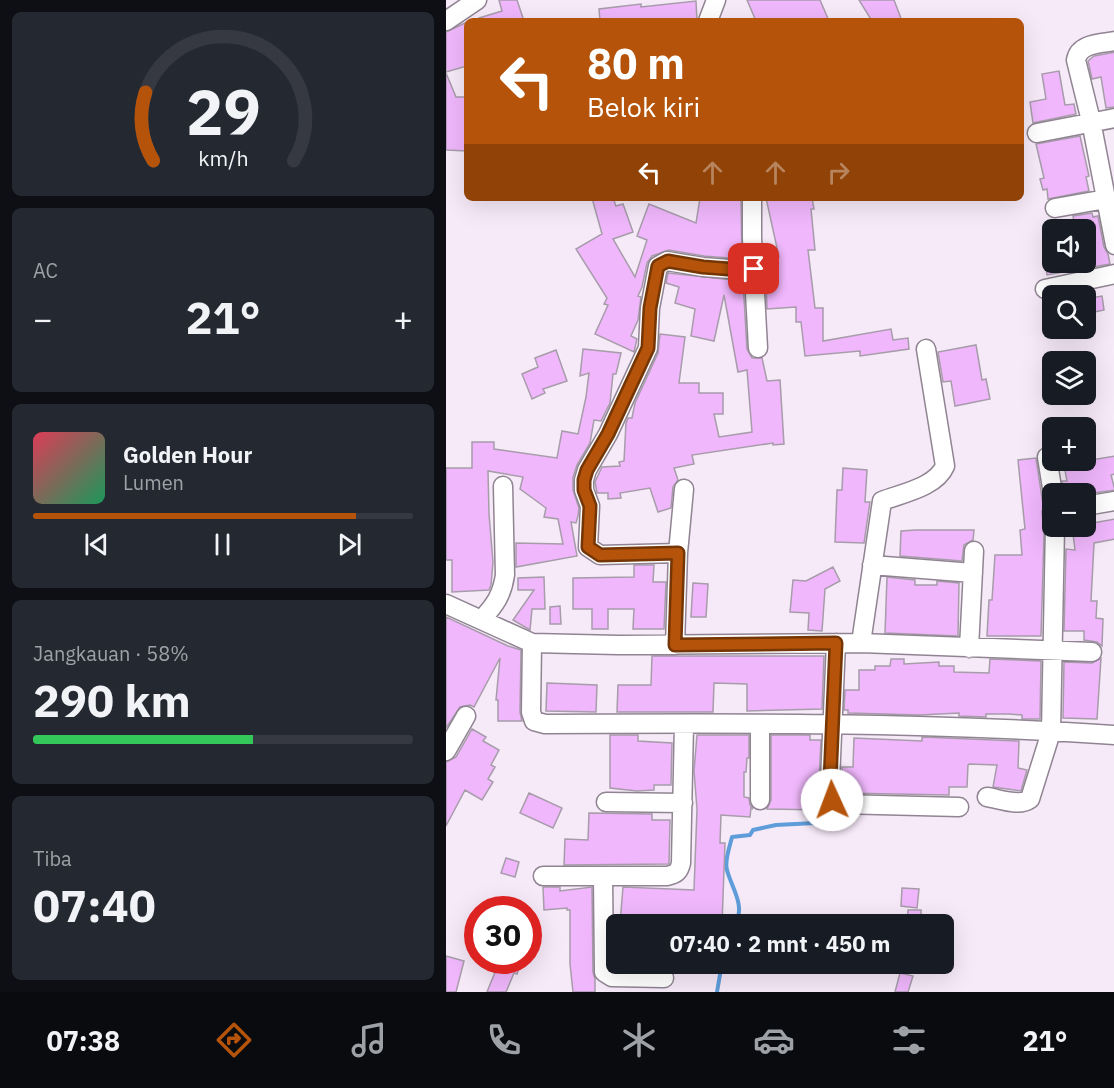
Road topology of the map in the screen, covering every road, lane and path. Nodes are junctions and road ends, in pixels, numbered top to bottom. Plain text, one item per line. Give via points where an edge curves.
1 (477, 0) edge
2 (716, 0) edge
3 (709, 18) edge
4 (446, 21) edge
5 (1115, 41) edge
6 (1115, 118) edge
7 (1091, 121) junction
8 (1037, 133) dead end
9 (1106, 199) junction
10 (752, 201) edge
11 (1055, 208) dead end
12 (1115, 245) edge
13 (754, 269) junction
14 (1115, 274) edge
15 (1064, 285) edge
16 (758, 348) dead end
17 (926, 349) dead end
18 (503, 486) dead end
19 (684, 489) dead end
20 (1115, 501) edge
21 (1096, 504) edge
22 (1055, 537) edge
23 (974, 551) dead end
24 (678, 553) junction
25 (872, 565) junction
26 (973, 573) junction
27 (446, 604) edge
28 (482, 620) junction
29 (532, 643) junction
30 (836, 643) junction
31 (861, 643) junction
32 (675, 645) junction
33 (969, 648) junction
34 (1052, 651) junction
35 (1092, 652) dead end
36 (466, 716) dead end
37 (684, 724) junction
38 (760, 724) junction
39 (833, 724) junction
40 (1051, 732) junction
41 (1115, 735) edge
42 (446, 751) edge
43 (987, 797) dead end
44 (760, 800) dead end
45 (606, 802) dead end
46 (683, 804) junction
47 (959, 807) dead end
48 (543, 876) dead end
49 (603, 876) junction
50 (664, 978) dead end

1 - 4 street
2 - 3 street
5 - 7 street via 1077,52 1077,68
6 - 7 street
7 - 8 street
7 - 9 street
9 - 11 street
9 - 12 street
10 - 13 street
13 - 16 street
13 - 24 street via 668,261 658,266 648,348 584,480 590,506 588,547 600,555
14 - 15 street
17 - 25 street via 945,466 933,481 882,501
18 - 28 street via 503,589
19 - 24 street
20 - 21 street
22 - 34 street
23 - 26 street
24 - 32 street
25 - 26 street
25 - 31 street
26 - 33 street
27 - 28 street
28 - 29 street
29 - 32 street
29 - 37 street via 534,721
30 - 31 street
30 - 32 street
30 - 39 street
31 - 33 street
33 - 34 street
34 - 35 street
34 - 40 street
36 - 42 street
37 - 38 street
37 - 46 street
38 - 39 street
38 - 44 street
39 - 40 street
39 - 47 street via 830,781 835,802
40 - 41 street
40 - 43 street via 1030,799 1018,802
45 - 46 street
46 - 49 street via 682,863 675,874
48 - 49 street
49 - 50 street via 604,972 612,977

